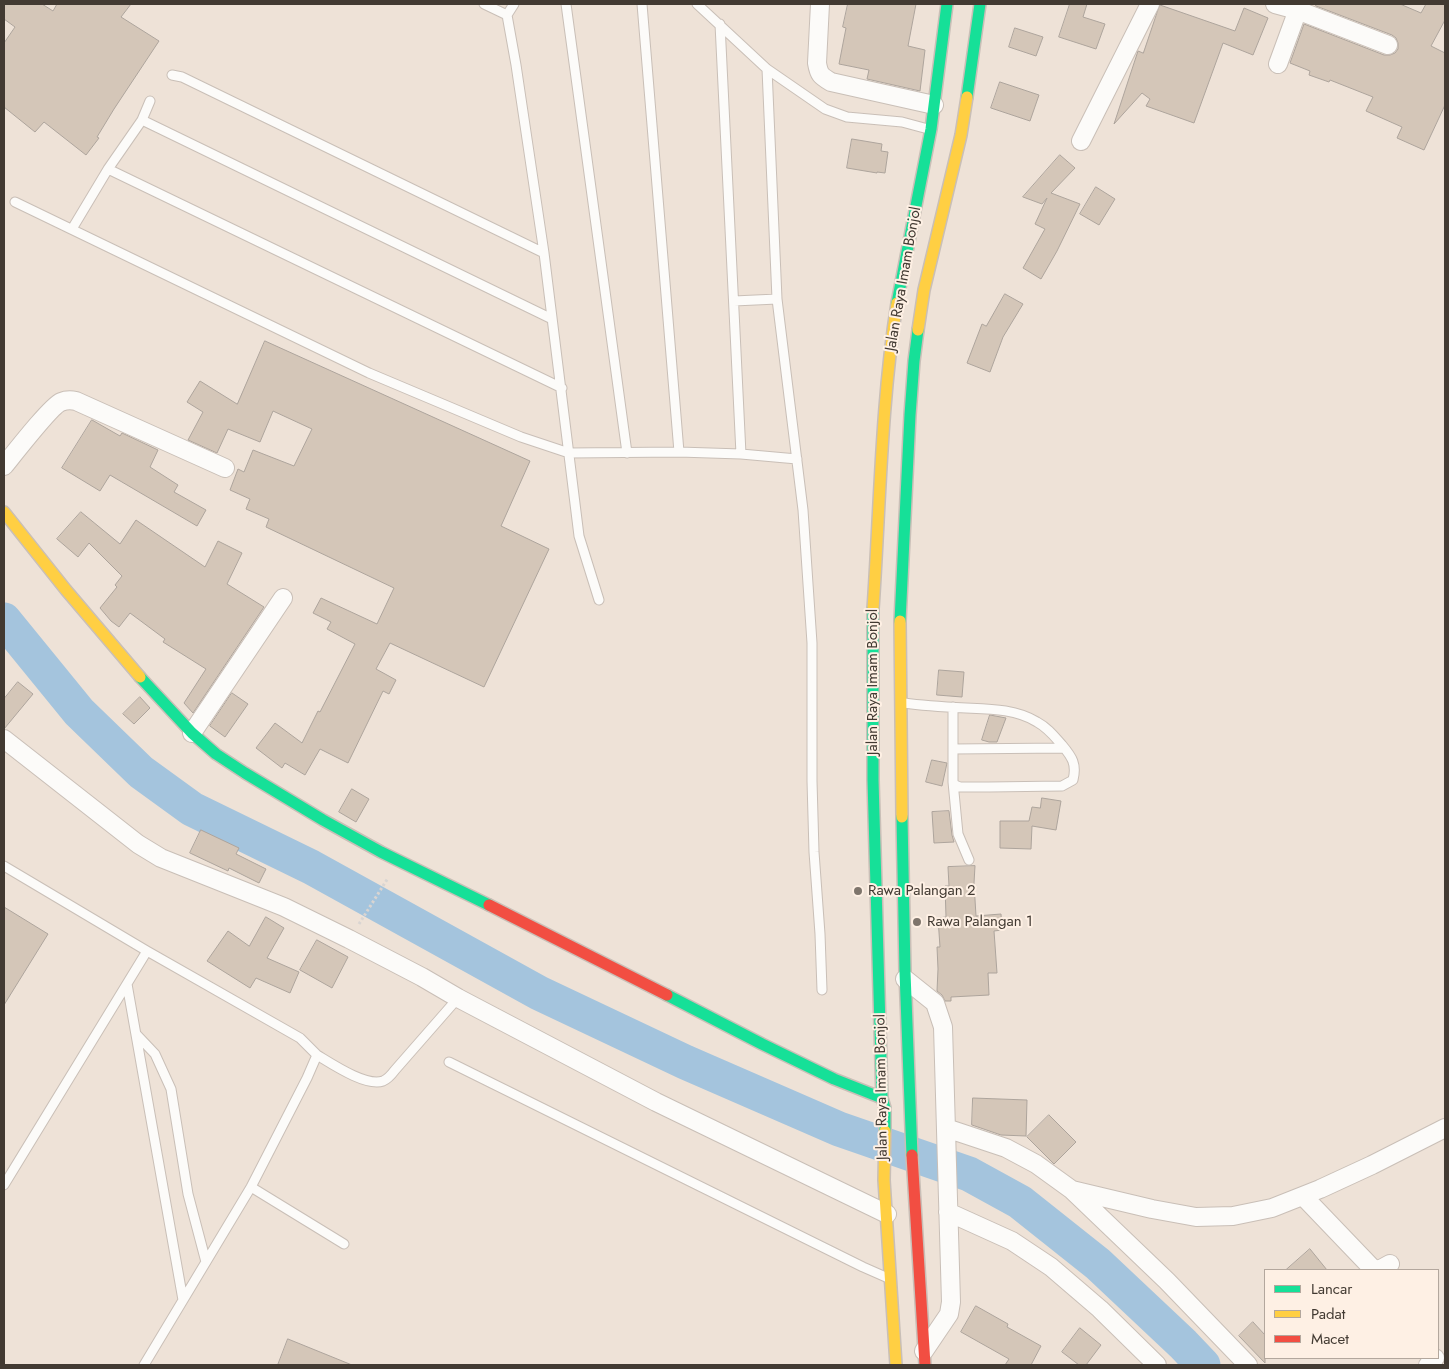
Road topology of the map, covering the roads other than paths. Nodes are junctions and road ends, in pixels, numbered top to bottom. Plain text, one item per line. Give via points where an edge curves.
1 (484, 4) edge
2 (514, 4) edge
3 (566, 4) edge
4 (642, 4) edge
5 (697, 4) edge
6 (820, 4) edge
7 (947, 4) edge
8 (980, 4) edge
9 (1150, 4) edge
10 (1274, 4) edge
11 (1299, 7) edge
12 (507, 15) junction
13 (720, 24) junction
14 (1388, 45) dead end
15 (1278, 64) dead end
16 (767, 69) junction
17 (172, 75) dead end
18 (150, 101) dead end
19 (934, 106) junction
20 (142, 120) junction
21 (935, 130) junction
22 (1080, 141) dead end
23 (108, 169) junction
24 (15, 202) dead end
25 (72, 229) junction
26 (544, 253) junction
27 (777, 299) junction
28 (734, 301) junction
29 (552, 319) junction
30 (562, 388) junction
31 (679, 452) junction
32 (568, 453) junction
33 (627, 453) junction
34 (741, 454) junction
35 (797, 459) junction
36 (4, 466) edge
37 (225, 468) dead end
38 (4, 512) edge
39 (283, 598) dead end
40 (599, 600) dead end
41 (901, 703) junction
42 (952, 707) junction
43 (192, 733) junction
44 (4, 739) edge
45 (953, 748) junction
46 (1064, 748) junction
47 (953, 782) junction
48 (969, 860) dead end
49 (4, 866) edge
50 (147, 951) junction
51 (905, 979) junction
52 (127, 984) junction
53 (822, 990) dead end
54 (458, 998) junction
55 (136, 1034) junction
56 (317, 1056) junction
57 (448, 1062) dead end
58 (884, 1103) junction
59 (1445, 1128) edge
60 (946, 1135) junction
61 (4, 1185) edge
62 (251, 1187) junction
63 (1072, 1190) junction
64 (1303, 1196) junction
65 (948, 1206) junction
66 (888, 1214) junction
67 (344, 1244) dead end
68 (206, 1262) junction
69 (1390, 1264) dead end
70 (1376, 1269) edge
71 (1381, 1269) edge
72 (890, 1279) junction
73 (184, 1300) junction
74 (924, 1358) edge
75 (144, 1365) edge
76 (896, 1365) edge
77 (1157, 1365) edge
78 (1248, 1365) edge

1 - 12 lane
2 - 12 lane
3 - 33 lane
4 - 31 lane
5 - 13 lane
6 - 19 street via 817,63 821,76 831,82
7 - 19 main road, Jalan Raya Imam Bonjol
8 - 41 main road, Jalan Raya Imam Bonjol via 957,135 924,290 914,361 900,615
9 - 22 street
10 - 11 street
11 - 14 street
11 - 15 street
12 - 26 lane
13 - 16 lane
13 - 28 lane
16 - 21 lane via 824,109 846,117 902,122
16 - 27 lane
17 - 26 lane
18 - 20 lane
19 - 21 main road, Jalan Raya Imam Bonjol
20 - 23 lane
20 - 29 lane
21 - 58 main road, Jalan Raya Imam Bonjol via 897,305 884,414 873,608 873,780
23 - 25 lane
23 - 30 lane
24 - 25 lane
25 - 32 lane via 369,372 521,437
26 - 29 lane
27 - 28 lane
27 - 35 lane
28 - 34 lane
29 - 30 lane
30 - 32 lane
31 - 33 lane
31 - 34 lane
32 - 33 lane
32 - 40 lane via 579,536
34 - 35 lane
35 - 53 lane via 812,643 814,852
36 - 37 street via 50,411 59,402 67,400 121,420
38 - 43 main road via 125,660
39 - 43 street
41 - 42 lane
41 - 51 main road, Jalan Raya Imam Bonjol
42 - 45 lane
42 - 46 lane via 1020,714 1037,721
43 - 58 main road via 245,773 381,852
44 - 54 street via 138,844 161,858 284,907
45 - 46 lane
45 - 47 lane
46 - 47 lane via 1076,771 1073,780 1062,786 960,787
47 - 48 lane via 958,834
49 - 50 lane
50 - 52 lane
50 - 56 lane via 300,1038
51 - 60 street, Jalan Raya Imam Bonjol via 935,1003 943,1027
51 - 74 main road, Jalan Raya Imam Bonjol
52 - 55 lane
52 - 61 lane
54 - 56 lane via 387,1080 375,1082 357,1077
54 - 66 street via 664,1106
55 - 68 lane via 155,1054 171,1089 188,1194
55 - 73 lane
56 - 62 lane
57 - 72 lane
58 - 66 main road, Jalan Raya Imam Bonjol via 884,1180
59 - 64 street
60 - 63 street via 1006,1148 1036,1164
60 - 65 street, Jalan Raya Imam Bonjol
62 - 67 lane
62 - 68 lane
63 - 64 street via 1196,1217 1233,1216 1272,1208
63 - 78 street
64 - 70 street
65 - 74 street, Jalan Raya Imam Bonjol via 951,1302 949,1314
65 - 77 street via 1051,1267
66 - 72 main road, Jalan Raya Imam Bonjol
68 - 73 lane
69 - 71 street
72 - 76 main road, Jalan Raya Imam Bonjol
73 - 75 lane

